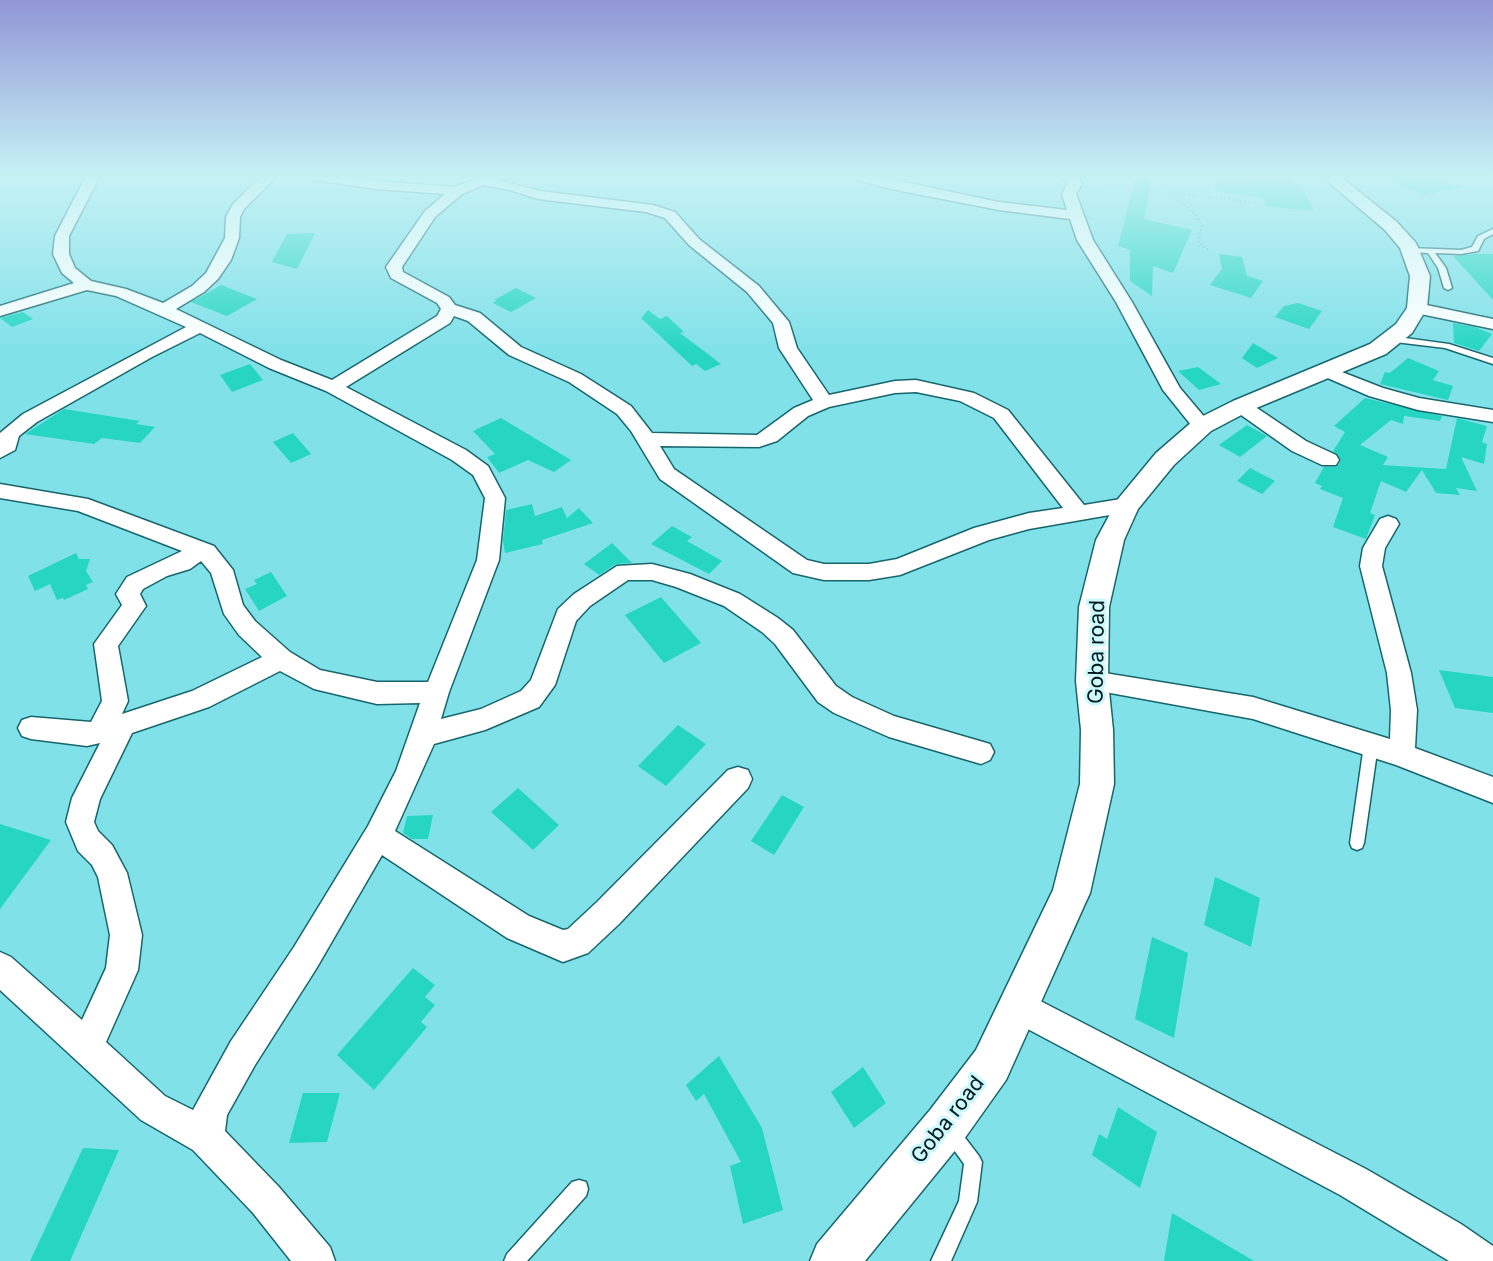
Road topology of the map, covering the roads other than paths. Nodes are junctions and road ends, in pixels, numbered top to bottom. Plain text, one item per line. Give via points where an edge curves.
1 (64, 233) edge
2 (232, 233) edge
3 (418, 233) edge
4 (686, 233) edge
5 (1083, 233) edge
6 (1399, 233) edge
7 (1490, 233) edge
8 (1420, 251) junction
9 (86, 285) junction
10 (1448, 288) dead end
11 (1417, 308) junction
12 (164, 309) junction
13 (449, 309) junction
14 (0, 311) edge
15 (1490, 326) edge
16 (199, 327) junction
17 (1390, 339) junction
18 (1493, 361) edge
19 (1329, 372) junction
20 (333, 387) junction
21 (824, 402) junction
22 (1241, 406) junction
23 (1493, 416) edge
24 (1202, 426) junction
25 (646, 439) junction
26 (0, 452) edge
27 (1329, 460) dead end
28 (0, 490) edge
29 (1127, 505) junction
30 (1078, 512) junction
31 (1388, 524) dead end
32 (201, 550) junction
33 (281, 659) junction
34 (1092, 681) junction
35 (436, 692) junction
36 (31, 728) dead end
37 (111, 729) junction
38 (424, 735) junction
39 (1371, 745) junction
40 (981, 752) dead end
41 (1400, 754) junction
42 (738, 779) dead end
43 (1493, 790) edge
44 (378, 836) junction
45 (1357, 843) dead end
46 (0, 968) edge
47 (1019, 1006) junction
48 (87, 1047) junction
49 (946, 1126) junction
50 (206, 1137) junction
51 (579, 1189) dead end
52 (316, 1261) edge
53 (514, 1261) edge
54 (834, 1261) edge
55 (941, 1261) edge
56 (1482, 1261) edge

1 - 9 street via 61,254 68,270
2 - 12 street via 224,260 212,276
3 - 13 street via 393,271 443,300
4 - 21 street via 753,289 774,313 785,331 788,348
5 - 24 street via 1152,359
6 - 8 street
7 - 8 lane via 1481,238 1475,249
8 - 10 lane via 1442,268
8 - 11 street
9 - 12 street via 120,292
9 - 14 street
11 - 15 street
11 - 17 street, Goba road via 1404,328
12 - 16 street
13 - 20 street via 444,319 426,332
13 - 25 street via 474,317 515,351 575,378 624,410
16 - 20 street
16 - 26 street via 146,352 30,418 10,433 8,445
17 - 18 lane via 1446,346
17 - 19 street, Goba road via 1378,350
19 - 22 street, Goba road
19 - 23 street via 1418,404
20 - 35 street via 459,455 481,471 495,498 488,560
21 - 25 street via 801,412 759,441
21 - 30 street via 916,386 967,397 1001,414
22 - 24 street, Goba road
22 - 27 street via 1299,446
24 - 29 street, Goba road via 1165,459
25 - 30 street via 667,474 801,567 824,572 900,567 982,534
28 - 32 street via 81,504
29 - 30 street
29 - 34 street, Goba road via 1110,540 1094,607
31 - 41 street via 1374,548 1371,566 1399,673 1404,710
32 - 33 street via 222,570 232,608 247,628
32 - 37 street via 182,563 135,583 128,594 134,606 106,644 115,701
33 - 35 street via 314,679 344,687 377,693
33 - 37 street via 200,699
34 - 39 street via 1253,708
34 - 47 street, Goba road via 1097,784 1071,893
35 - 38 street
36 - 37 street via 68,734
37 - 48 street via 80,822 88,841 112,873 126,935 122,970
38 - 40 street via 485,719 530,699 542,685 567,616 615,577 625,572 643,572 682,580 732,600 770,625 784,637 827,694 843,705 889,726
38 - 44 street
39 - 41 street
39 - 45 lane
41 - 43 street
42 - 44 street via 608,913 577,942 563,946 518,927
44 - 50 street via 243,1053 210,1111
46 - 48 street
47 - 49 street, Goba road via 991,1065
47 - 56 street via 1353,1182
48 - 50 street via 153,1108
49 - 54 street, Goba road
49 - 55 lane via 973,1162 968,1202
50 - 52 street via 266,1200
51 - 53 lane

